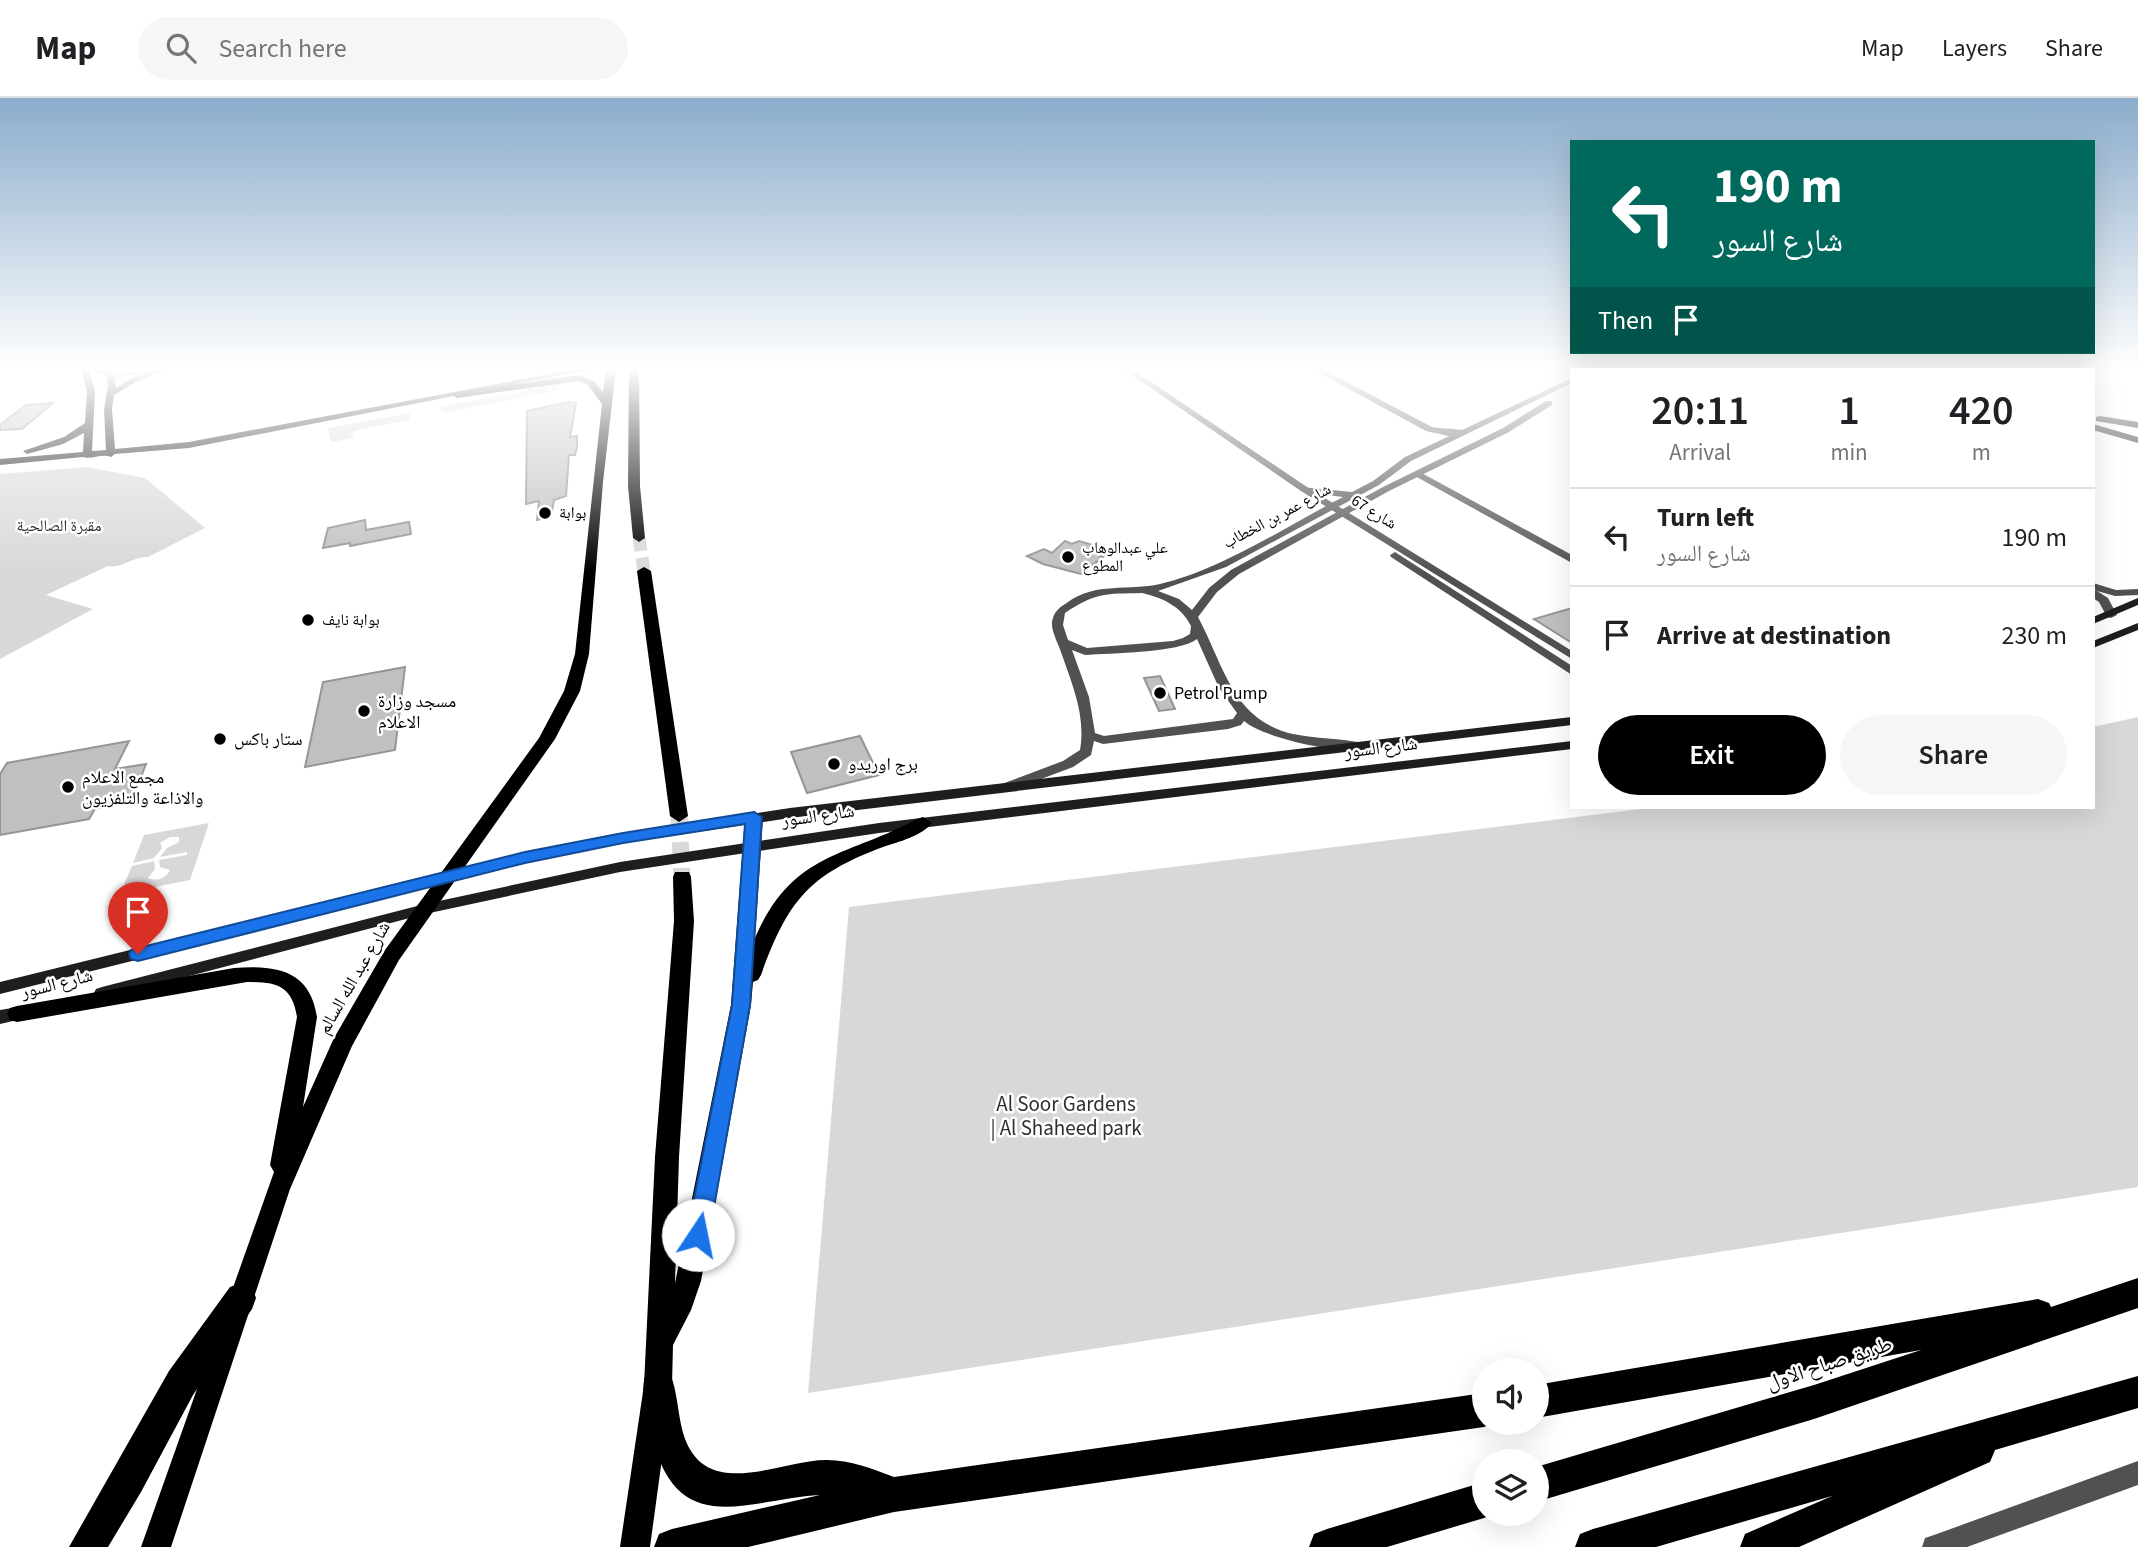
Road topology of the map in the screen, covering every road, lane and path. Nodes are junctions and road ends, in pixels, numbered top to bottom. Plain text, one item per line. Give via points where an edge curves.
1 (73, 437) edge
2 (88, 437) edge
3 (110, 437) edge
4 (206, 437) edge
5 (241, 437) edge
6 (603, 437) edge
7 (634, 437) edge
8 (1227, 437) edge
9 (1432, 437) edge
10 (1454, 437) edge
11 (1493, 437) edge
12 (1435, 446) junction
13 (111, 449) junction
14 (27, 451) junction
15 (0, 453) edge
16 (87, 453) junction
17 (1408, 459) junction
18 (0, 460) edge
19 (1433, 467) junction
20 (1418, 474) junction
21 (1304, 489) junction
22 (1354, 495) junction
23 (1335, 511) junction
24 (639, 538) tunnel mouth
25 (1570, 559) edge
26 (644, 571) tunnel mouth
27 (1189, 579) junction
28 (2095, 587) edge
29 (1142, 590) junction
30 (1213, 590) junction
31 (2138, 592) edge
32 (2095, 594) edge
33 (2138, 601) edge
34 (2111, 615) junction
35 (2095, 620) edge
36 (1195, 621) junction
37 (2138, 626) edge
38 (1063, 642) junction
39 (2095, 644) edge
40 (1570, 655) edge
41 (1570, 671) edge
42 (1242, 715) junction
43 (1570, 721) edge
44 (1091, 736) junction
45 (1570, 745) edge
46 (1359, 746) junction
47 (1002, 789) junction
48 (679, 816) tunnel mouth
49 (754, 817) junction
50 (923, 823) junction
51 (753, 845) junction
52 (450, 876) junction
53 (682, 877) tunnel mouth
54 (425, 909) junction
55 (0, 988) edge
56 (741, 1005) junction
57 (8, 1016) edge
58 (278, 1189) junction
59 (2138, 1293) edge
60 (241, 1298) junction
61 (2107, 1301) junction
62 (661, 1342) junction
63 (658, 1385) junction
64 (2138, 1392) edge
65 (1549, 1400) edge
66 (1472, 1412) edge
67 (2048, 1419) junction
68 (2138, 1473) edge
69 (1549, 1481) edge
70 (894, 1495) junction
71 (1472, 1504) edge
72 (87, 1547) edge
73 (156, 1547) edge
74 (635, 1547) edge
75 (672, 1547) edge
76 (1327, 1547) edge
77 (1593, 1547) edge
78 (1758, 1547) edge
79 (1934, 1547) edge

1 - 14 main road
2 - 16 main road
3 - 13 main road
4 - 13 main road
5 - 13 main road
6 - 52 main road, شارع عبد الله السالم via 582,654 572,691 547,739
7 - 24 main road
8 - 21 street, شارع 67
9 - 12 street
10 - 12 street, شارع عمر بن الخطاب
11 - 19 street, شارع عمر بن الخطاب
12 - 17 street, شارع عمر بن الخطاب
13 - 16 main road
14 - 15 main road
14 - 16 main road
16 - 18 main road
17 - 19 street via 1415,466
17 - 22 street, شارع عمر بن الخطاب
19 - 20 street, شارع عمر بن الخطاب
20 - 23 street, شارع عمر بن الخطاب
20 - 25 street
21 - 22 street
21 - 23 street, شارع 67
22 - 23 street, شارع عمر بن الخطاب
23 - 27 street, شارع عمر بن الخطاب
23 - 30 street, شارع عمر بن الخطاب
23 - 40 street, شارع 67
23 - 41 street, شارع 67
26 - 48 main road
27 - 29 street, شارع عمر بن الخطاب
27 - 30 street
28 - 31 street via 2115,593
29 - 36 street via 1173,599
29 - 38 street via 1101,591 1069,603 1060,612 1057,625
30 - 36 street, شارع عمر بن الخطاب
32 - 34 street via 2104,600
33 - 34 main road
34 - 35 main road
36 - 38 street, شارع عمر بن الخطاب via 1195,635 1173,644 1096,652
36 - 42 street via 1225,689
37 - 39 main road
38 - 44 street
42 - 44 street via 1228,725 1103,740
42 - 46 street via 1268,732 1294,739
43 - 46 main road, شارع السور
44 - 47 street via 1086,752 1068,764
45 - 50 main road, شارع السور
46 - 47 main road, شارع السور
47 - 49 main road, شارع السور
49 - 51 main road
49 - 52 main road, شارع السور via 623,838
50 - 51 main road, شارع السور
50 - 56 main road via 829,862 798,884 775,915
51 - 54 main road, شارع السور via 558,879
51 - 56 main road
52 - 54 main road, شارع عبد الله السالم
52 - 55 main road, شارع السور
53 - 62 main road via 684,921 667,1157
54 - 57 main road, شارع السور
54 - 58 main road, شارع عبد الله السالم via 392,955 342,1044
56 - 62 main road via 688,1281
57 - 58 main road via 246,975 273,976 294,986 306,1001 307,1017
58 - 60 main road, شارع عبد الله السالم
59 - 61 highway, طريق صباح الاول
60 - 72 highway via 181,1383
60 - 73 main road, شارع عبد الله السالم
61 - 65 highway
61 - 69 highway, طريق صباح الاول via 1814,1402
62 - 63 main road
63 - 70 highway via 676,1457 699,1483 730,1491 825,1477 849,1479
63 - 74 main road
64 - 67 highway
66 - 70 highway
67 - 77 highway
67 - 78 highway
68 - 79 street
70 - 75 highway
71 - 76 highway

